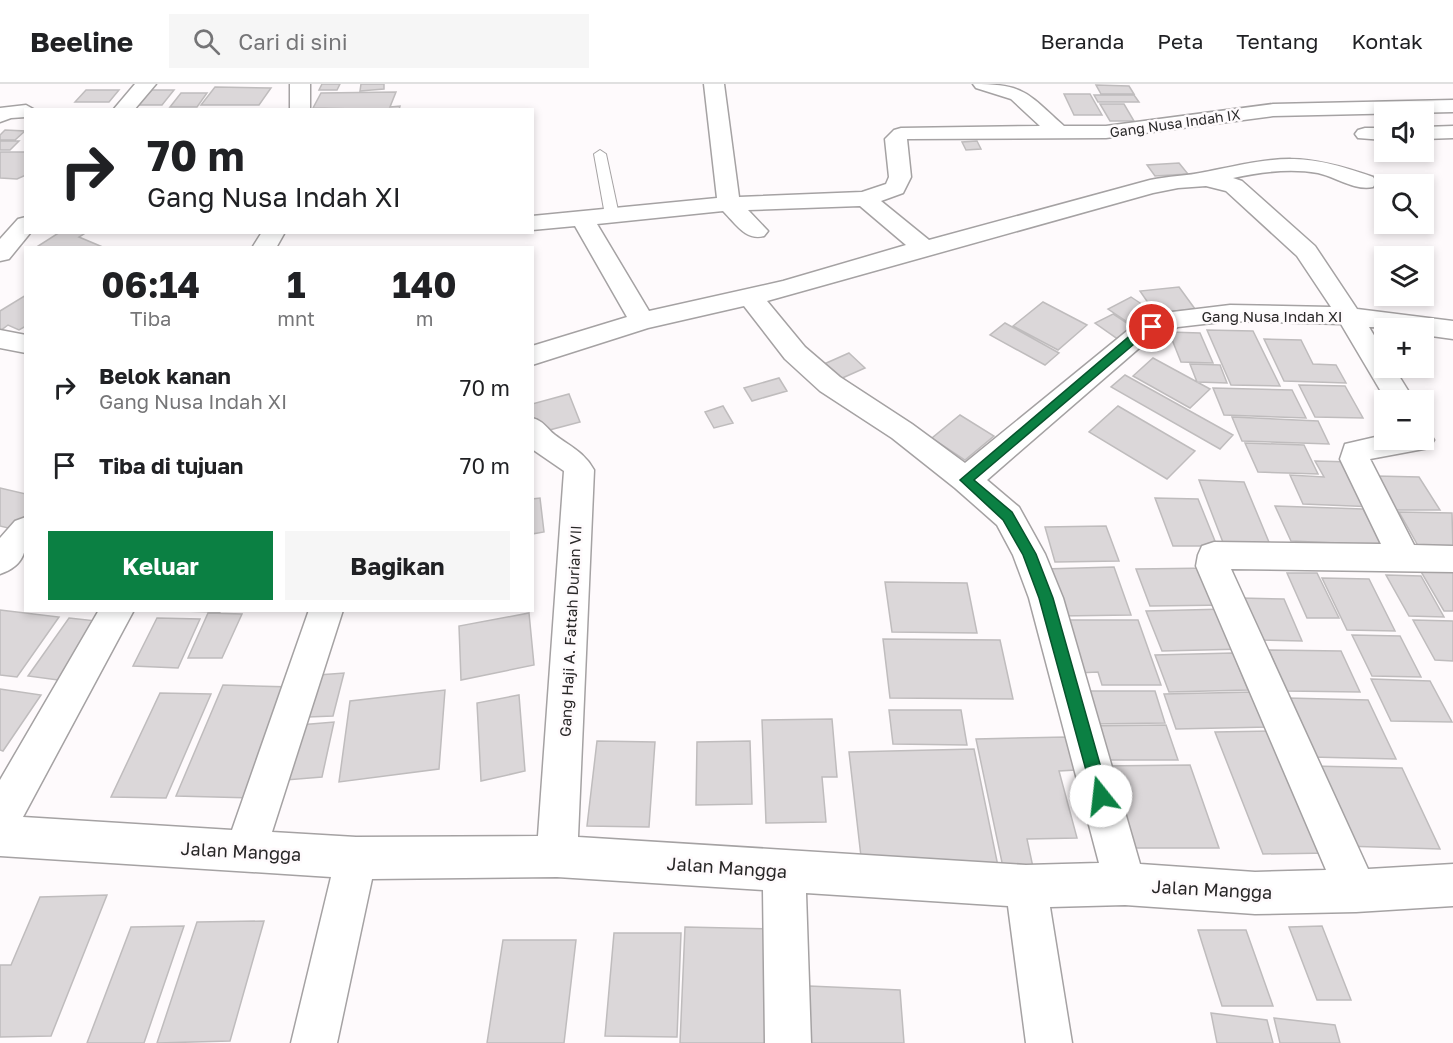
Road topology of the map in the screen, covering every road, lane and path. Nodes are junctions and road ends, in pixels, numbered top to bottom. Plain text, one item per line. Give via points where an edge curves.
1 (146, 84) edge
2 (300, 84) edge
3 (714, 84) edge
4 (983, 84) edge
5 (1453, 106) edge
6 (125, 108) edge
7 (300, 108) edge
8 (24, 111) edge
9 (0, 116) edge
10 (1058, 132) junction
11 (1453, 132) edge
12 (1434, 133) edge
13 (600, 154) dead end
14 (1206, 179) junction
15 (1365, 182) dead end
16 (865, 199) junction
17 (729, 204) junction
18 (612, 214) junction
19 (583, 219) junction
20 (534, 223) edge
21 (24, 226) edge
22 (756, 231) dead end
23 (924, 248) junction
24 (0, 254) edge
25 (750, 297) junction
26 (1347, 316) junction
27 (642, 321) junction
28 (1453, 330) edge
29 (0, 339) edge
30 (24, 344) edge
31 (534, 355) edge
32 (1394, 390) edge
33 (534, 431) edge
34 (1374, 447) edge
35 (966, 480) junction
36 (24, 532) edge
37 (1405, 559) junction
38 (1453, 559) edge
39 (0, 561) edge
40 (116, 612) edge
41 (325, 612) edge
42 (0, 819) edge
43 (0, 836) edge
44 (245, 852) junction
45 (558, 856) junction
46 (356, 858) junction
47 (784, 870) junction
48 (1125, 884) junction
49 (1453, 885) edge
50 (1026, 886) junction
51 (1356, 891) junction
52 (314, 1043) edge
53 (788, 1043) edge
54 (1049, 1043) edge

1 - 6 street
2 - 7 street
3 - 17 street
4 - 10 street via 1018,95
5 - 10 street, Gang Nusa Indah IX via 1273,110 1106,132
8 - 9 street
10 - 16 street, Gang Nusa Indah IX via 897,136 900,177 896,188
11 - 12 street
13 - 18 lane
14 - 15 street via 1232,171 1311,166
14 - 23 street via 1161,184
14 - 26 street via 1234,186 1306,251
16 - 17 street
16 - 23 street
17 - 18 street
17 - 22 street
18 - 19 street
19 - 20 street
19 - 27 street
21 - 24 street
23 - 25 street
25 - 27 street
25 - 35 street via 795,353 830,384 902,431
26 - 28 street, Gang Nusa Indah XI
26 - 32 street
26 - 35 street, Gang Nusa Indah XI via 1230,313 1173,319 1152,327
27 - 31 street
29 - 30 street
33 - 45 street, Gang Haji A. Fattah Durian VII via 575,462 579,470
34 - 37 street via 1356,452 1355,459
35 - 48 street via 1008,516 1029,554 1046,598
36 - 39 street
37 - 38 street
37 - 51 street via 1214,555 1213,566
40 - 42 street
41 - 44 street
43 - 44 street, Jalan Mangga
44 - 46 street, Jalan Mangga
45 - 46 street, Jalan Mangga
45 - 47 street, Jalan Mangga
46 - 52 street
47 - 50 street, Jalan Mangga
47 - 53 street
48 - 50 street, Jalan Mangga
48 - 51 street, Jalan Mangga via 1255,893
49 - 51 street, Jalan Mangga
50 - 54 street

